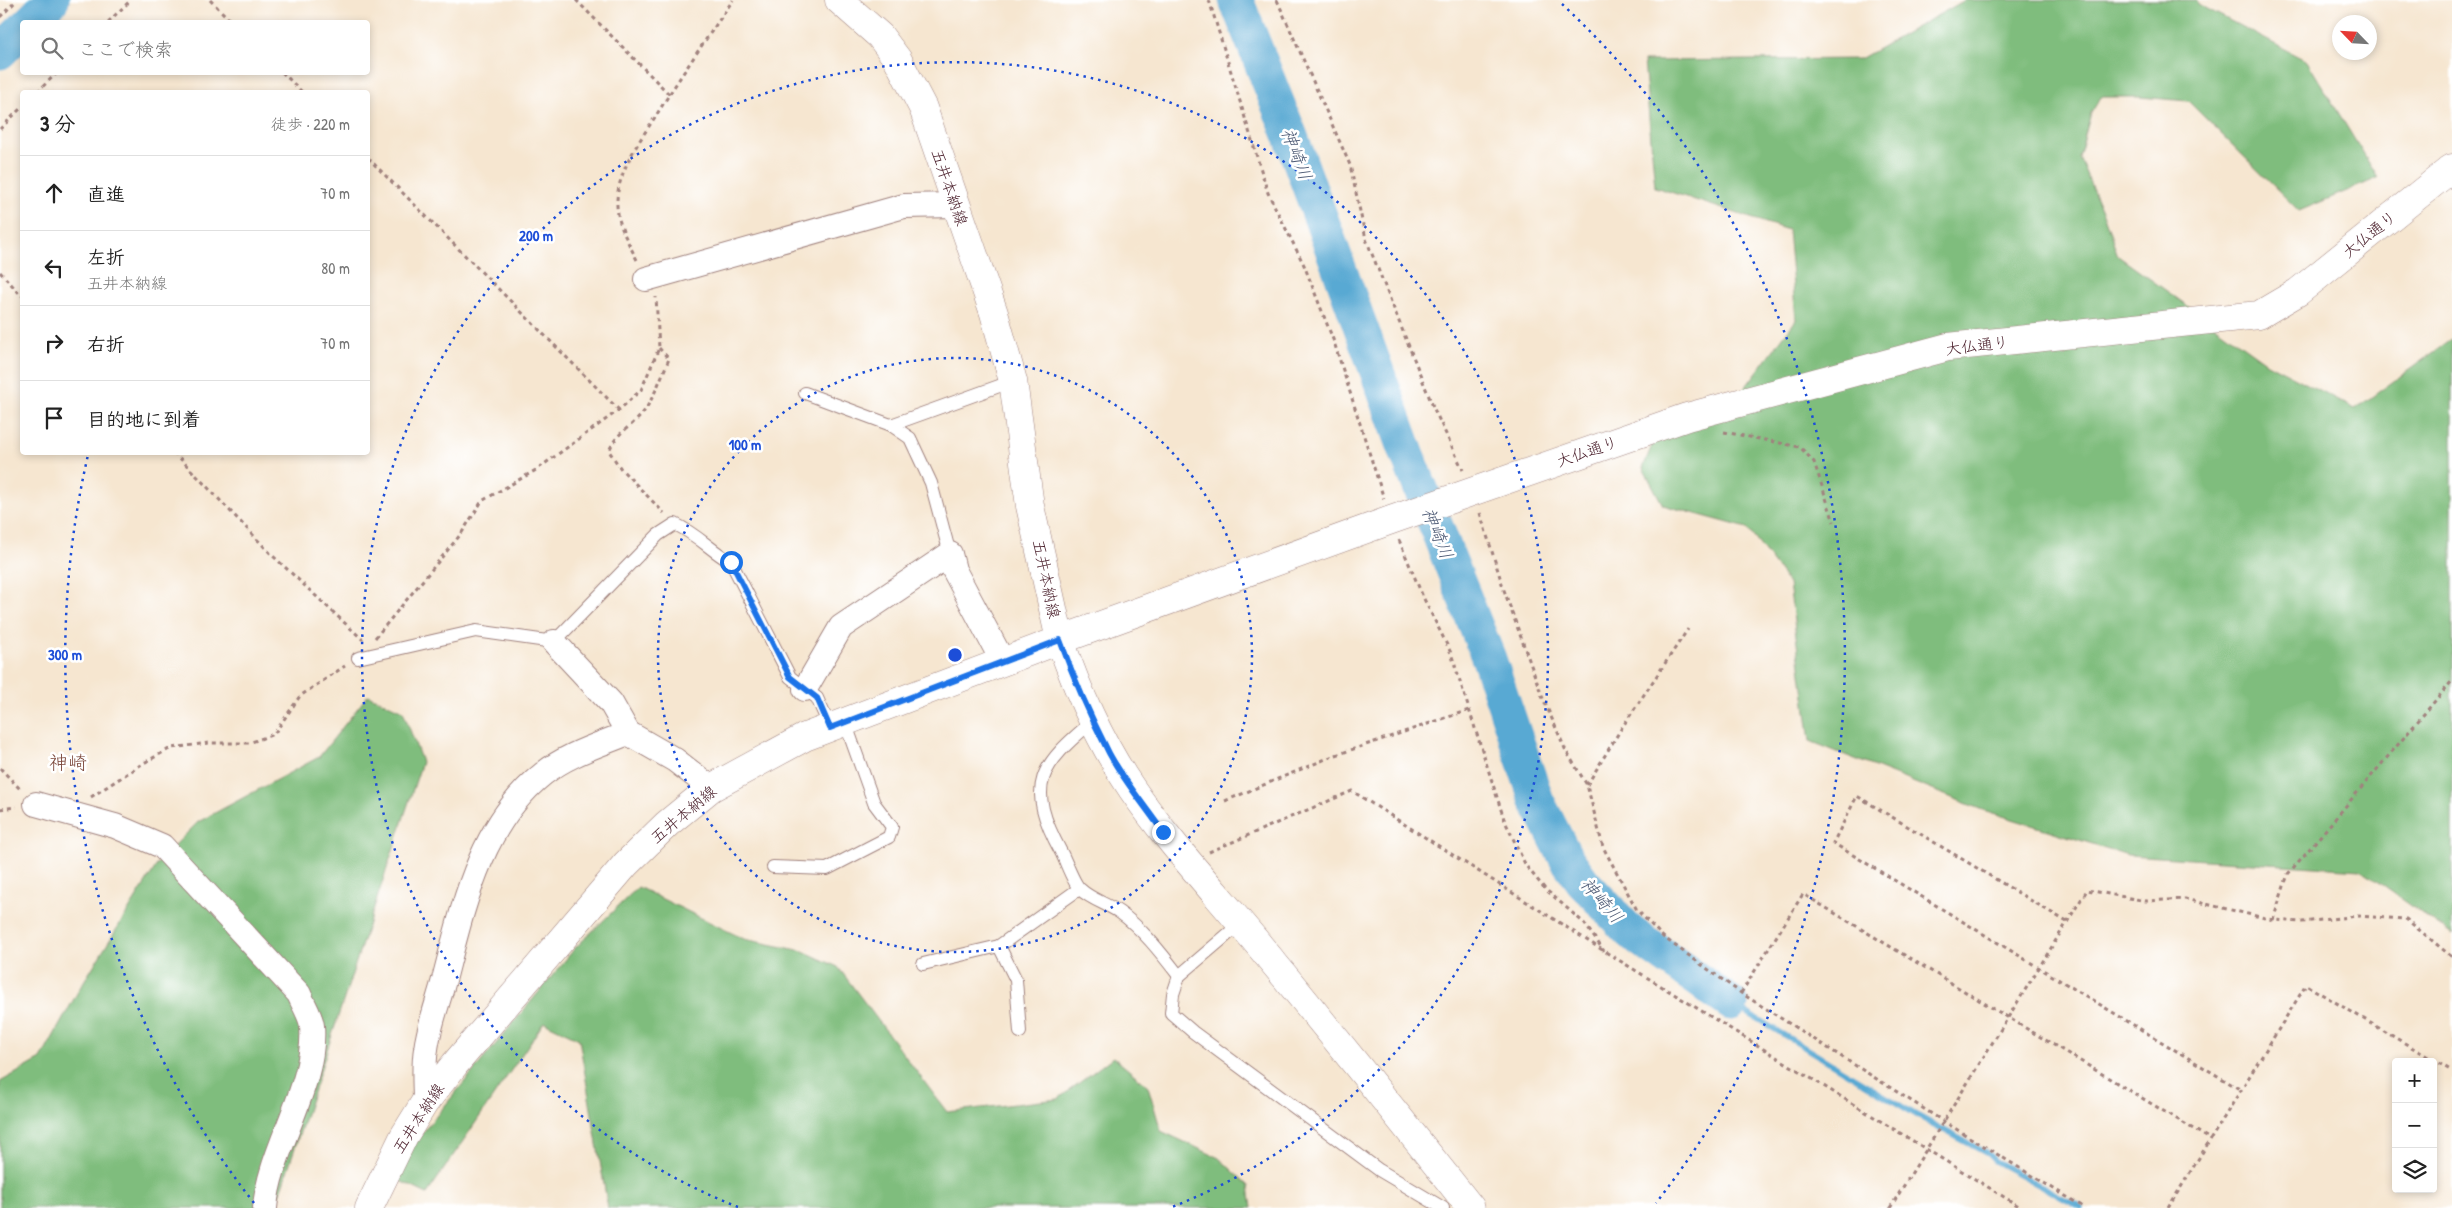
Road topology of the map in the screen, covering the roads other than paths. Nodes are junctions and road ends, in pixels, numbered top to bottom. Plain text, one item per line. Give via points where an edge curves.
1 (839, 0) edge
2 (2452, 168) edge
3 (956, 205) junction
4 (646, 279) road end
5 (1013, 380) junction
6 (805, 393) dead end
7 (891, 424) junction
8 (950, 554) junction
9 (1060, 640) junction
10 (554, 642) junction
11 (358, 658) road end
12 (1003, 662) junction
13 (805, 689) junction
14 (1094, 720) junction
15 (838, 725) junction
16 (628, 733) junction
17 (711, 788) junction
18 (36, 804) road end
19 (773, 867) dead end
20 (1079, 888) junction
21 (1241, 923) junction
22 (999, 946) junction
23 (923, 964) dead end
24 (1179, 976) junction
25 (1020, 1032) dead end
26 (425, 1102) junction
27 (265, 1208) edge
28 (369, 1208) edge
29 (1443, 1208) edge
30 (1471, 1208) edge

1 - 3 street, 五井本納線 via 880,36 898,60 923,108
2 - 9 street, 大仏通り via 2298,292 2259,315 1948,347 1687,418 1391,520
3 - 4 street via 904,206
3 - 5 street, 五井本納線 via 994,313
5 - 7 lane
5 - 9 street, 五井本納線 via 1030,506
6 - 7 lane
7 - 8 lane via 910,438 931,483
8 - 12 street via 954,570
8 - 13 street via 841,627
9 - 12 street, 五井本納線
9 - 14 street
10 - 11 lane via 476,631
10 - 13 lane via 658,535 675,524 692,532 715,553 731,562 790,677
10 - 16 street via 611,703
12 - 15 street, 五井本納線
13 - 15 lane via 817,698
14 - 20 lane via 1064,745 1047,768 1040,788 1048,829
14 - 21 street via 1132,789
15 - 17 street, 五井本納線 via 806,737
15 - 19 lane via 874,803 892,827 889,837 828,869
16 - 17 street via 676,760
16 - 26 street via 564,759 542,775 508,812 485,847 464,901 426,1050
17 - 26 street, 五井本納線 via 626,864
18 - 27 street via 115,826 162,846 299,994 312,1024 312,1050 297,1104 266,1190
20 - 22 lane
20 - 24 lane via 1120,912
21 - 24 lane
21 - 30 street
22 - 23 lane
22 - 25 lane via 1016,980
24 - 29 lane via 1173,994 1172,1013 1179,1020 1379,1170
26 - 28 street, 五井本納線 via 390,1162

